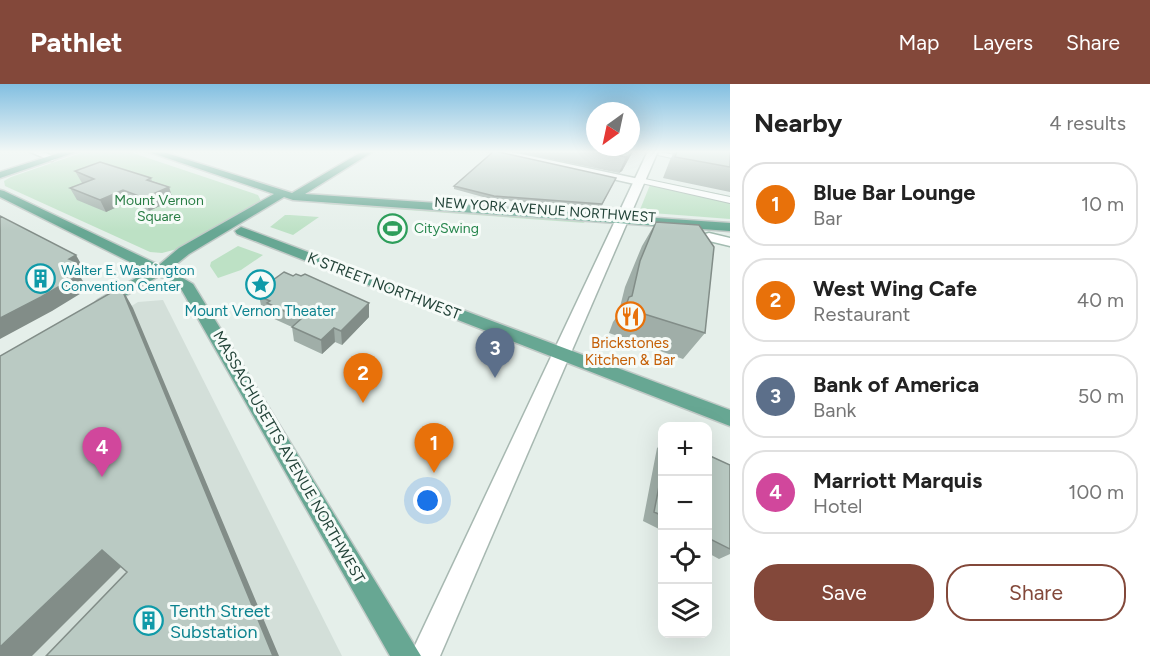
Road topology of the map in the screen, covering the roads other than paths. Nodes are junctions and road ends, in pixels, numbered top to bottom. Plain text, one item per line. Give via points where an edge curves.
1 (235, 178) edge
2 (320, 178) edge
3 (623, 178) edge
4 (641, 178) edge
5 (639, 181) junction
6 (0, 193) edge
7 (289, 195) junction
8 (730, 200) edge
9 (618, 225) junction
10 (730, 227) edge
11 (241, 231) junction
12 (709, 237) joint
13 (730, 241) edge
14 (165, 268) junction
15 (91, 310) edge
16 (561, 354) junction
17 (730, 418) edge
18 (406, 656) edge
19 (425, 656) edge

1 - 7 main road
2 - 7 main road
3 - 5 street
4 - 5 street
5 - 8 street
5 - 9 street
6 - 14 main road, MASSACHUSETTS AVENUE NORTHWEST
7 - 9 main road, NEW YORK AVENUE NORTHWEST via 310,207
7 - 11 main road
7 - 14 main road via 184,251
9 - 10 main road, NEW YORK AVENUE NORTHWEST
9 - 12 main road, NEW YORK AVENUE NORTHWEST
9 - 16 street
11 - 14 main road via 198,256
11 - 16 main road, K STREET NORTHWEST
12 - 13 street
14 - 15 main road
14 - 18 main road, MASSACHUSETTS AVENUE NORTHWEST via 189,287
16 - 17 main road, K STREET NORTHWEST
16 - 19 street

